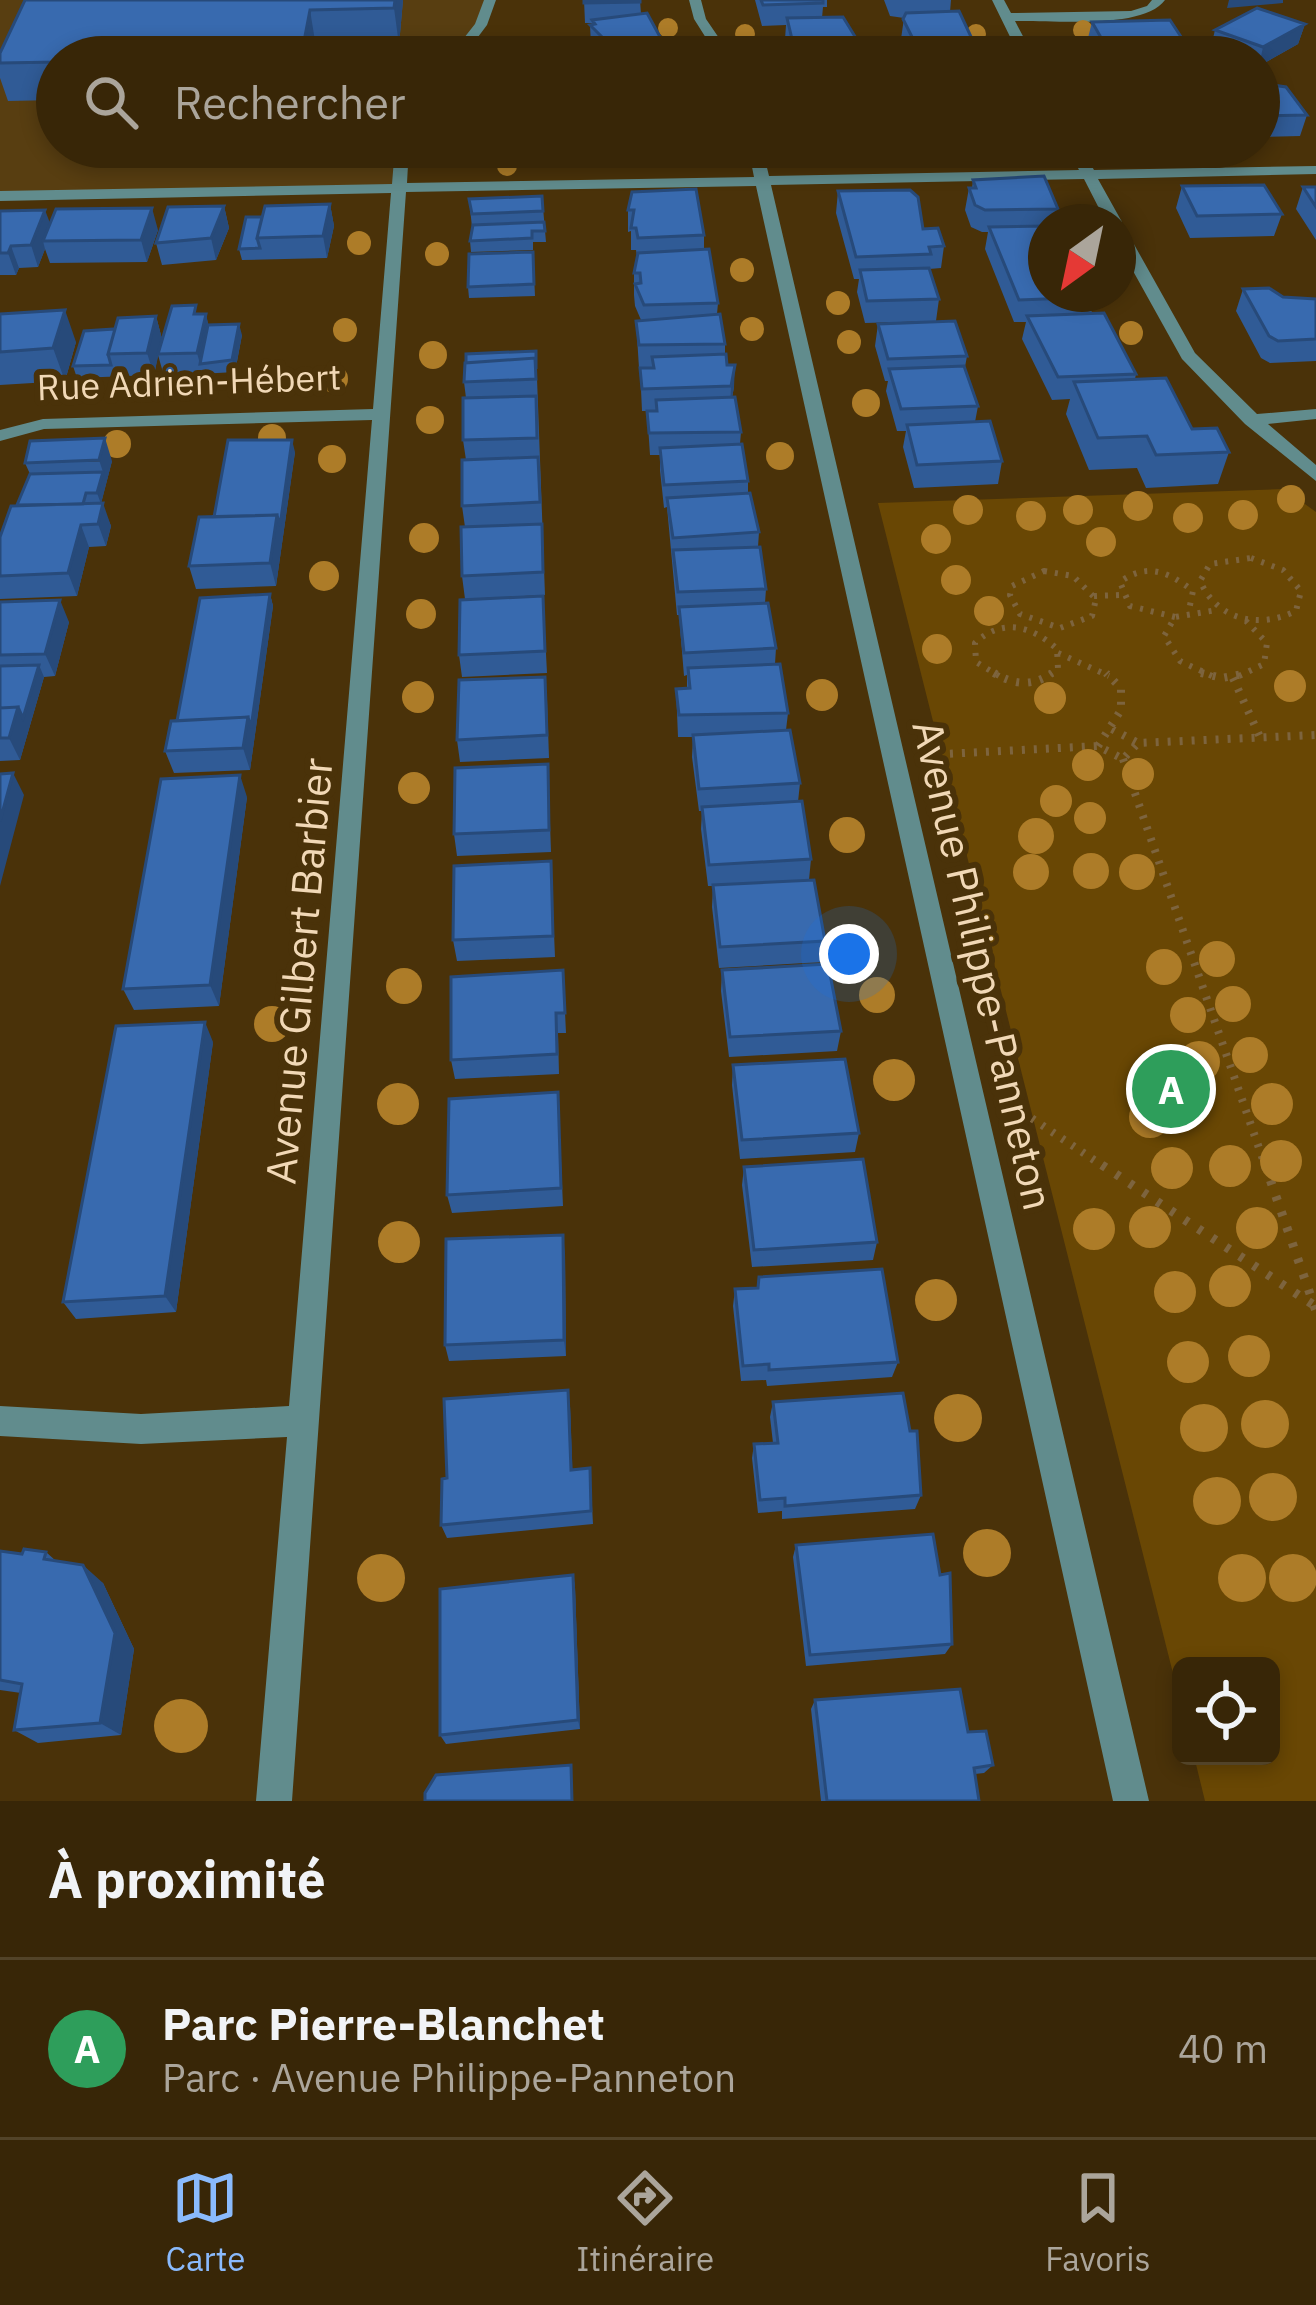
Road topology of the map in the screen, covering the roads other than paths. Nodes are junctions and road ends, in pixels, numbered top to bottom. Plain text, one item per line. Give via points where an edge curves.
1 (490, 0) edge
2 (695, 0) edge
3 (998, 0) edge
4 (1159, 0) edge
5 (1006, 17) junction
6 (472, 36) edge
7 (711, 36) edge
8 (1016, 36) edge
9 (401, 168) edge
10 (759, 168) edge
11 (1086, 170) junction
12 (1316, 170) edge
13 (762, 178) junction
14 (400, 188) junction
15 (0, 196) edge
16 (1104, 204) edge
17 (1136, 262) edge
18 (383, 414) junction
19 (1316, 414) edge
20 (1252, 420) junction
21 (0, 436) edge
22 (1315, 473) edge
23 (0, 1421) edge
24 (303, 1421) junction
25 (274, 1801) edge
26 (1131, 1801) edge

1 - 6 street
2 - 7 street
3 - 5 street
4 - 5 street via 1132,15
5 - 8 street
9 - 14 street, Avenue Gilbert Barbier
10 - 13 street, Avenue Philippe-Panneton
11 - 12 street
11 - 13 street
11 - 16 street
13 - 14 street
13 - 26 street, Avenue Philippe-Panneton
14 - 15 street
14 - 18 street, Avenue Gilbert Barbier
17 - 20 street via 1188,355
18 - 21 street, Rue Adrien-Hébert via 44,424
18 - 24 street, Avenue Gilbert Barbier
19 - 20 street
20 - 22 street
23 - 24 street via 140,1429
24 - 25 street, Avenue Gilbert Barbier

